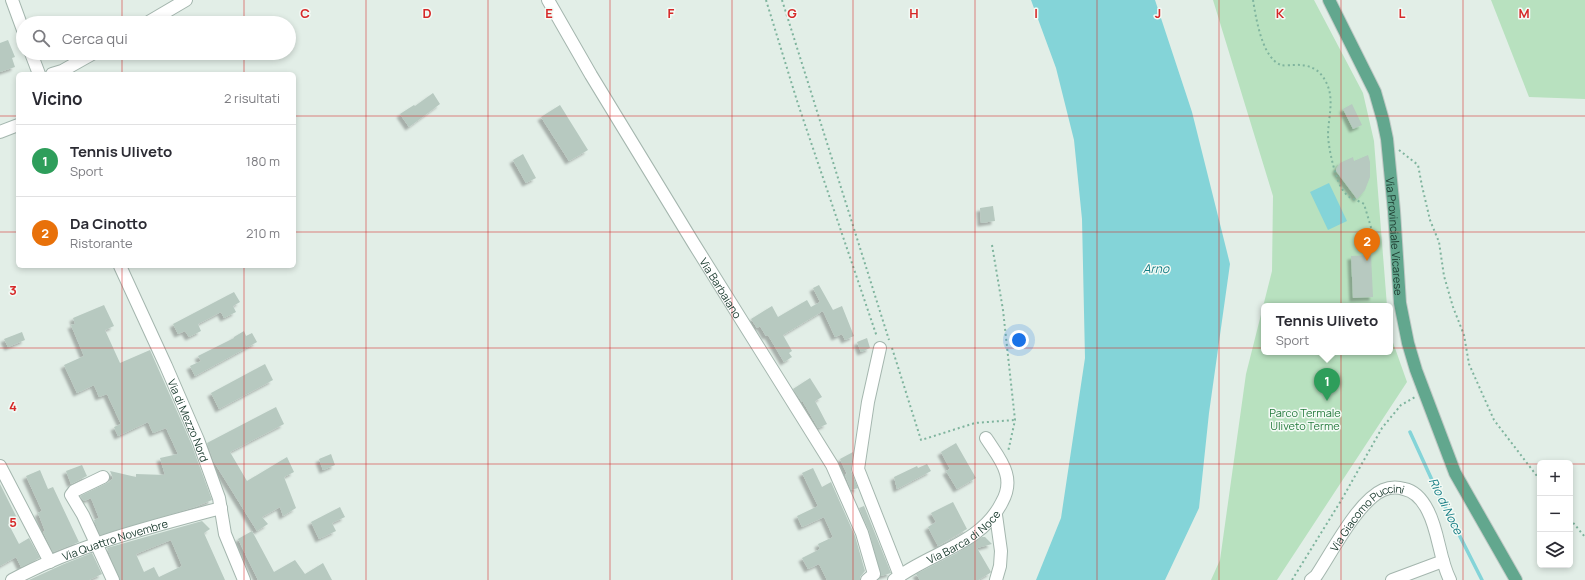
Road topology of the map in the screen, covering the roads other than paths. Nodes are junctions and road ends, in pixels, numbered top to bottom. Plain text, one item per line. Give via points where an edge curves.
1 (12, 0) edge
2 (186, 0) edge
3 (548, 0) edge
4 (1329, 0) edge
5 (18, 16) edge
6 (159, 16) edge
7 (34, 60) edge
8 (82, 60) edge
9 (38, 72) edge
10 (59, 72) edge
11 (16, 126) edge
12 (0, 132) edge
13 (121, 268) edge
14 (880, 348) road end
15 (986, 438) dead end
16 (0, 466) edge
17 (103, 477) dead end
18 (221, 508) junction
19 (996, 515) junction
20 (97, 545) junction
21 (1443, 561) junction
22 (50, 562) junction
23 (897, 578) edge
24 (12, 580) edge
25 (113, 580) edge
26 (244, 580) edge
27 (867, 580) edge
28 (996, 580) edge
29 (1311, 580) edge
30 (1392, 580) edge
31 (1450, 580) edge
32 (1516, 580) edge

1 - 5 street
2 - 6 street
3 - 27 street, Via Barbaiano via 694,244 832,465 870,556 874,574
4 - 32 main road, Via Provinciale Vicarese via 1375,92 1383,120 1393,203 1400,302 1416,370 1455,473
7 - 9 street
8 - 10 street
11 - 12 street
13 - 18 street, Via di Mezzo Nord via 181,399
14 - 23 street via 868,402 858,469
15 - 19 street via 1007,473 1006,494
16 - 22 street
17 - 20 street via 74,491 71,495
18 - 20 street, Via Quattro Novembre
18 - 26 street, Via di Mezzo Nord via 225,534
19 - 23 street, Via Barca di Noce via 979,532
19 - 28 street, Via Barca di Noce via 1001,551
20 - 22 street, Via Quattro Novembre
20 - 25 street
21 - 29 street, Via Giacomo Puccini via 1432,521 1424,504 1409,490 1397,487 1384,489 1369,500
21 - 30 street
21 - 31 street, Via Giacomo Puccini
22 - 24 street, Via Quattro Novembre

